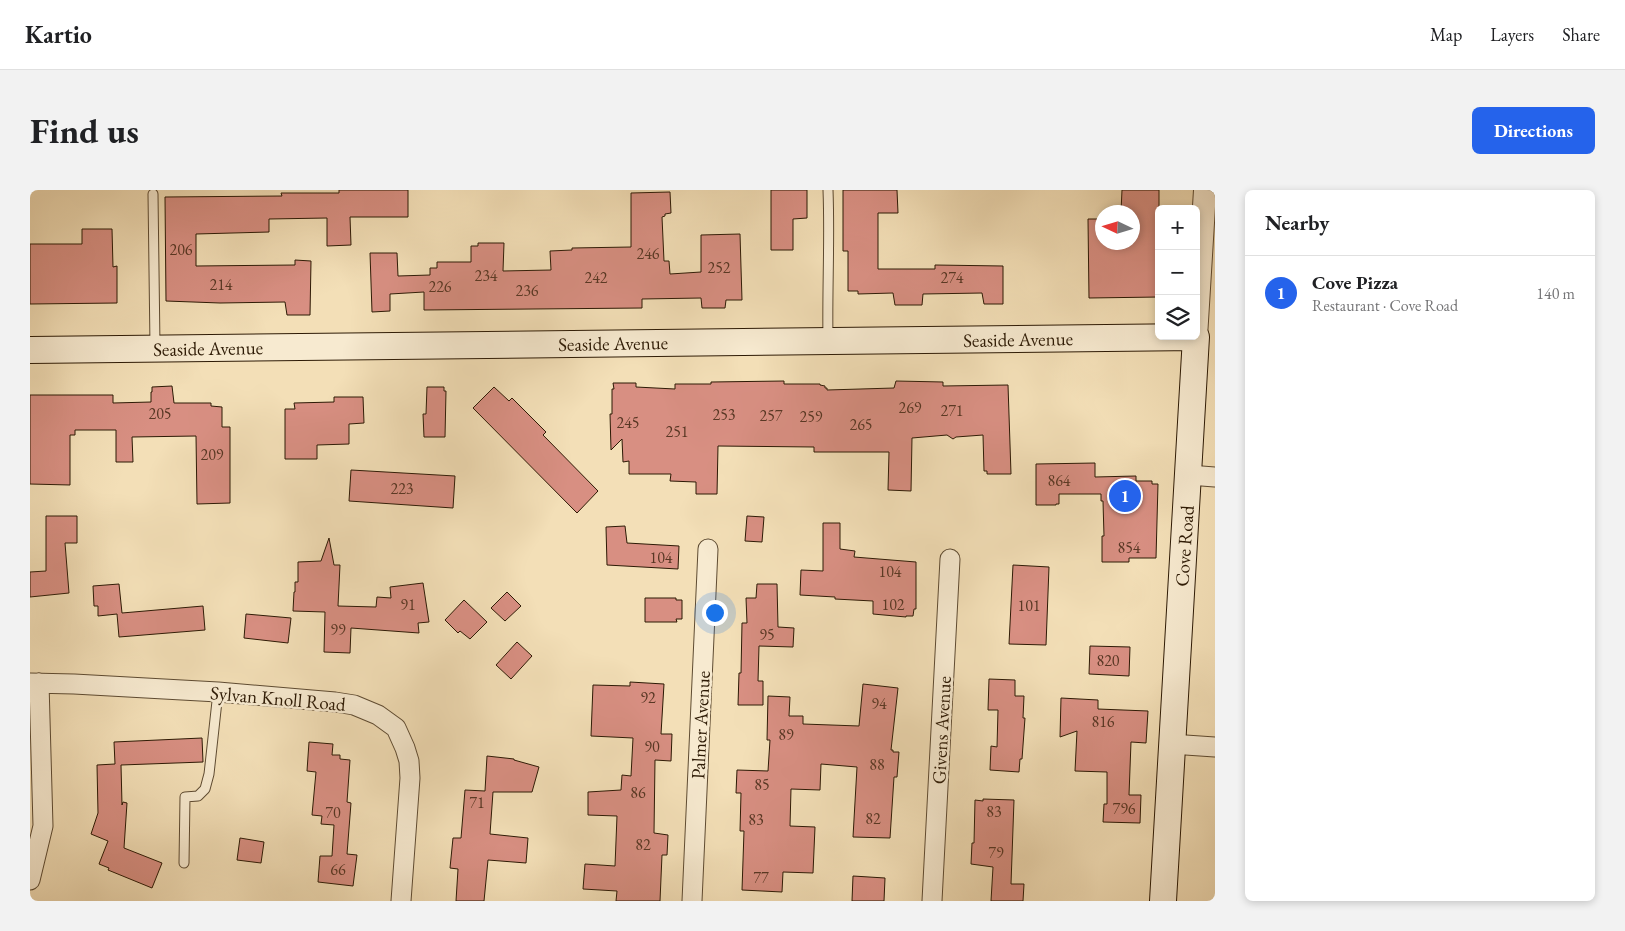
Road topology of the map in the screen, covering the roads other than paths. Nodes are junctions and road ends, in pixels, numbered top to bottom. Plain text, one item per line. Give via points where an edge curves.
1 (828, 190) edge
2 (153, 194) dead end
3 (1208, 198) edge
4 (1200, 295) edge
5 (1155, 337) edge
6 (828, 340) junction
7 (1196, 340) edge
8 (155, 349) junction
9 (30, 350) edge
10 (1189, 475) junction
11 (1215, 477) edge
12 (708, 549) dead end
13 (950, 559) dead end
14 (34, 683) edge
15 (218, 692) junction
16 (1172, 744) junction
17 (1215, 747) edge
18 (184, 863) dead end
19 (30, 880) edge
20 (401, 901) edge
21 (692, 901) edge
22 (932, 901) edge
23 (1163, 901) edge

1 - 6 lane
2 - 8 lane
3 - 4 street, Cove Road
5 - 6 main road, Seaside Avenue
6 - 8 main road, Seaside Avenue
7 - 10 main road, Cove Road
8 - 9 main road, Seaside Avenue
10 - 11 street
10 - 16 main road, Cove Road
12 - 21 street, Palmer Avenue
13 - 22 street, Givens Avenue
14 - 15 street, Sylvan Knoll Road
14 - 19 street, Sylvan Knoll Road via 43,826
15 - 18 lane via 205,790 198,796 185,797
15 - 20 street, Sylvan Knoll Road via 354,705 378,715 396,728 409,761 410,778
16 - 17 street
16 - 23 main road, Cove Road

